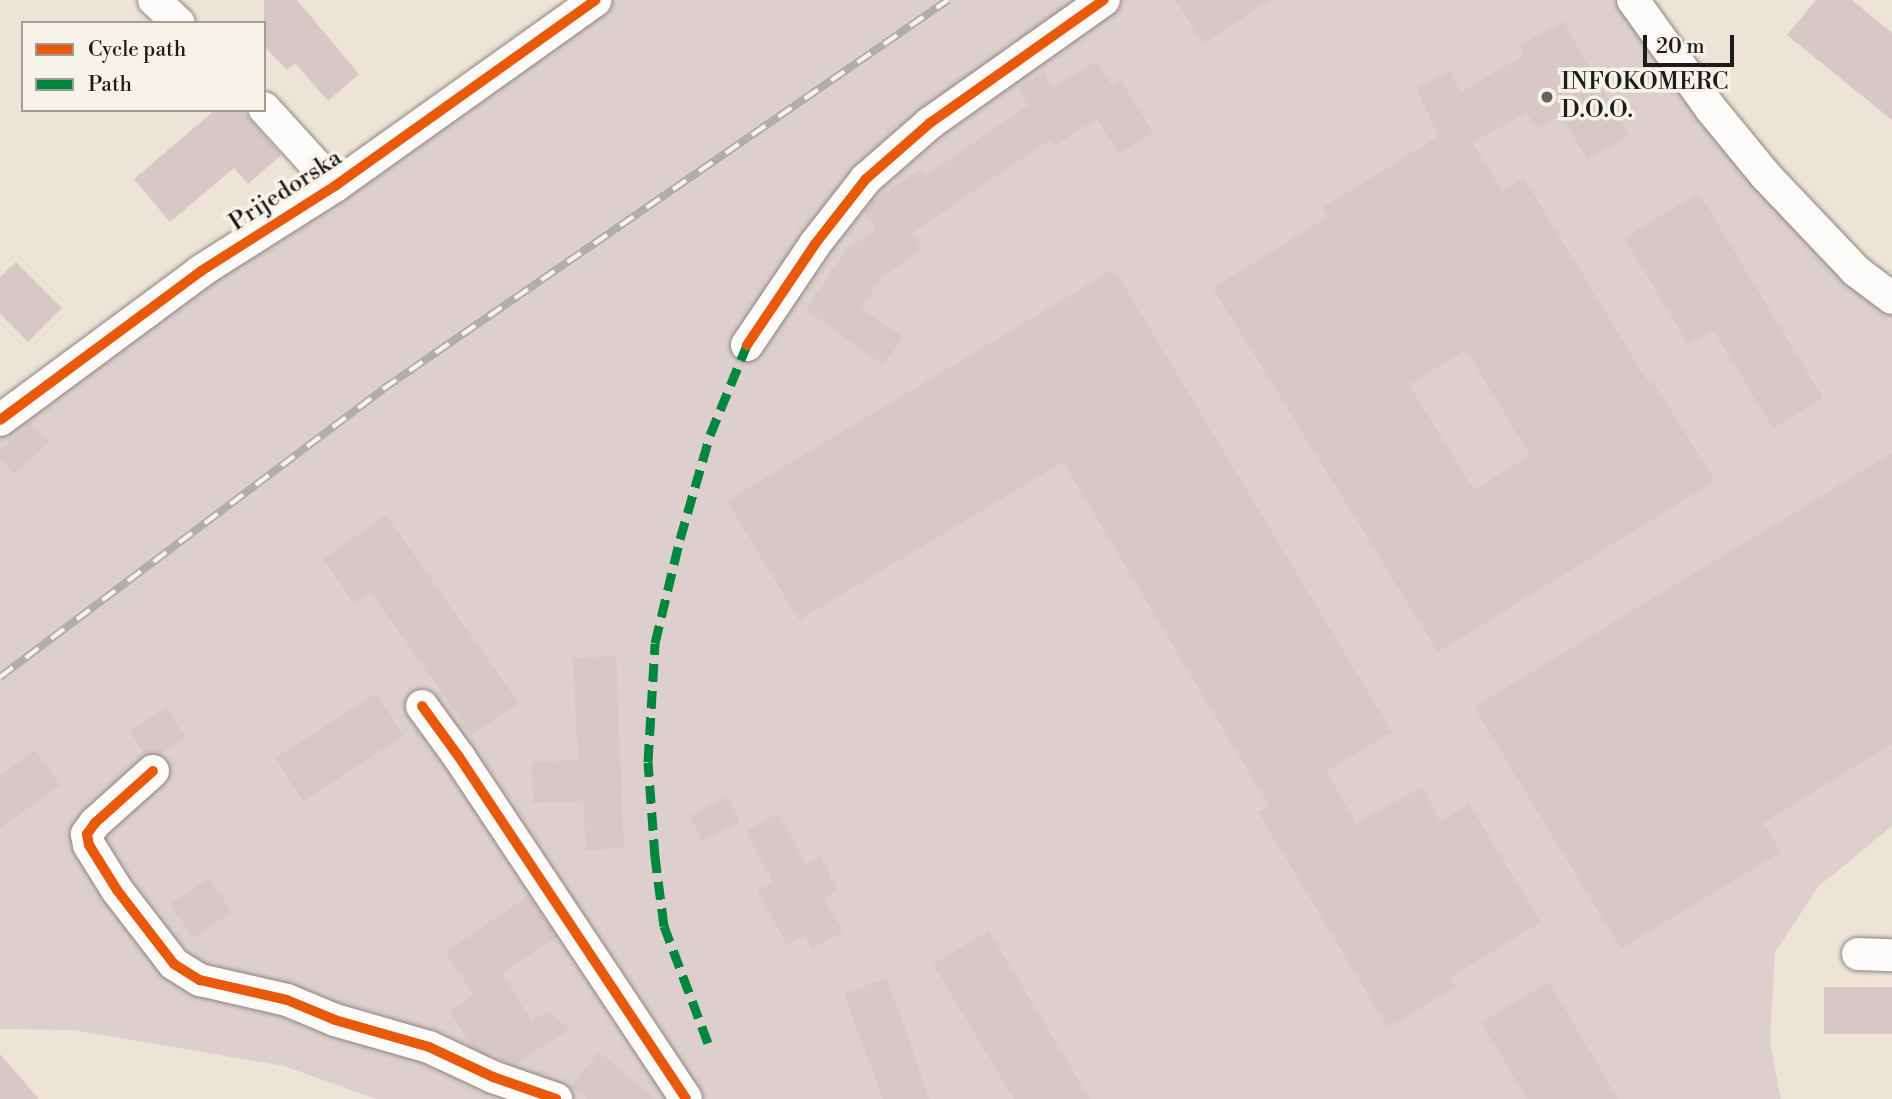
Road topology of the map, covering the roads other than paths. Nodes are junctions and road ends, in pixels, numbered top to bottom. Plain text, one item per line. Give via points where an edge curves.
1 (154, 0) edge
2 (596, 0) edge
3 (1104, 0) edge
4 (1633, 0) edge
5 (177, 21) edge
6 (266, 110) edge
7 (335, 186) junction
8 (1892, 298) edge
9 (747, 345) dead end
10 (0, 420) edge
11 (422, 706) dead end
12 (153, 771) dead end
13 (1858, 954) dead end
14 (1892, 955) edge
15 (556, 1099) edge
16 (686, 1099) edge

1 - 5 street
2 - 7 street, Prijedorska
3 - 9 street via 930,123 866,179 815,244
4 - 8 street via 1766,176 1856,271
6 - 7 street
7 - 10 street, Prijedorska via 201,271
11 - 16 street
12 - 15 street via 87,834 117,890 174,964 200,980 287,1000 335,1020 429,1047 493,1077
13 - 14 street

